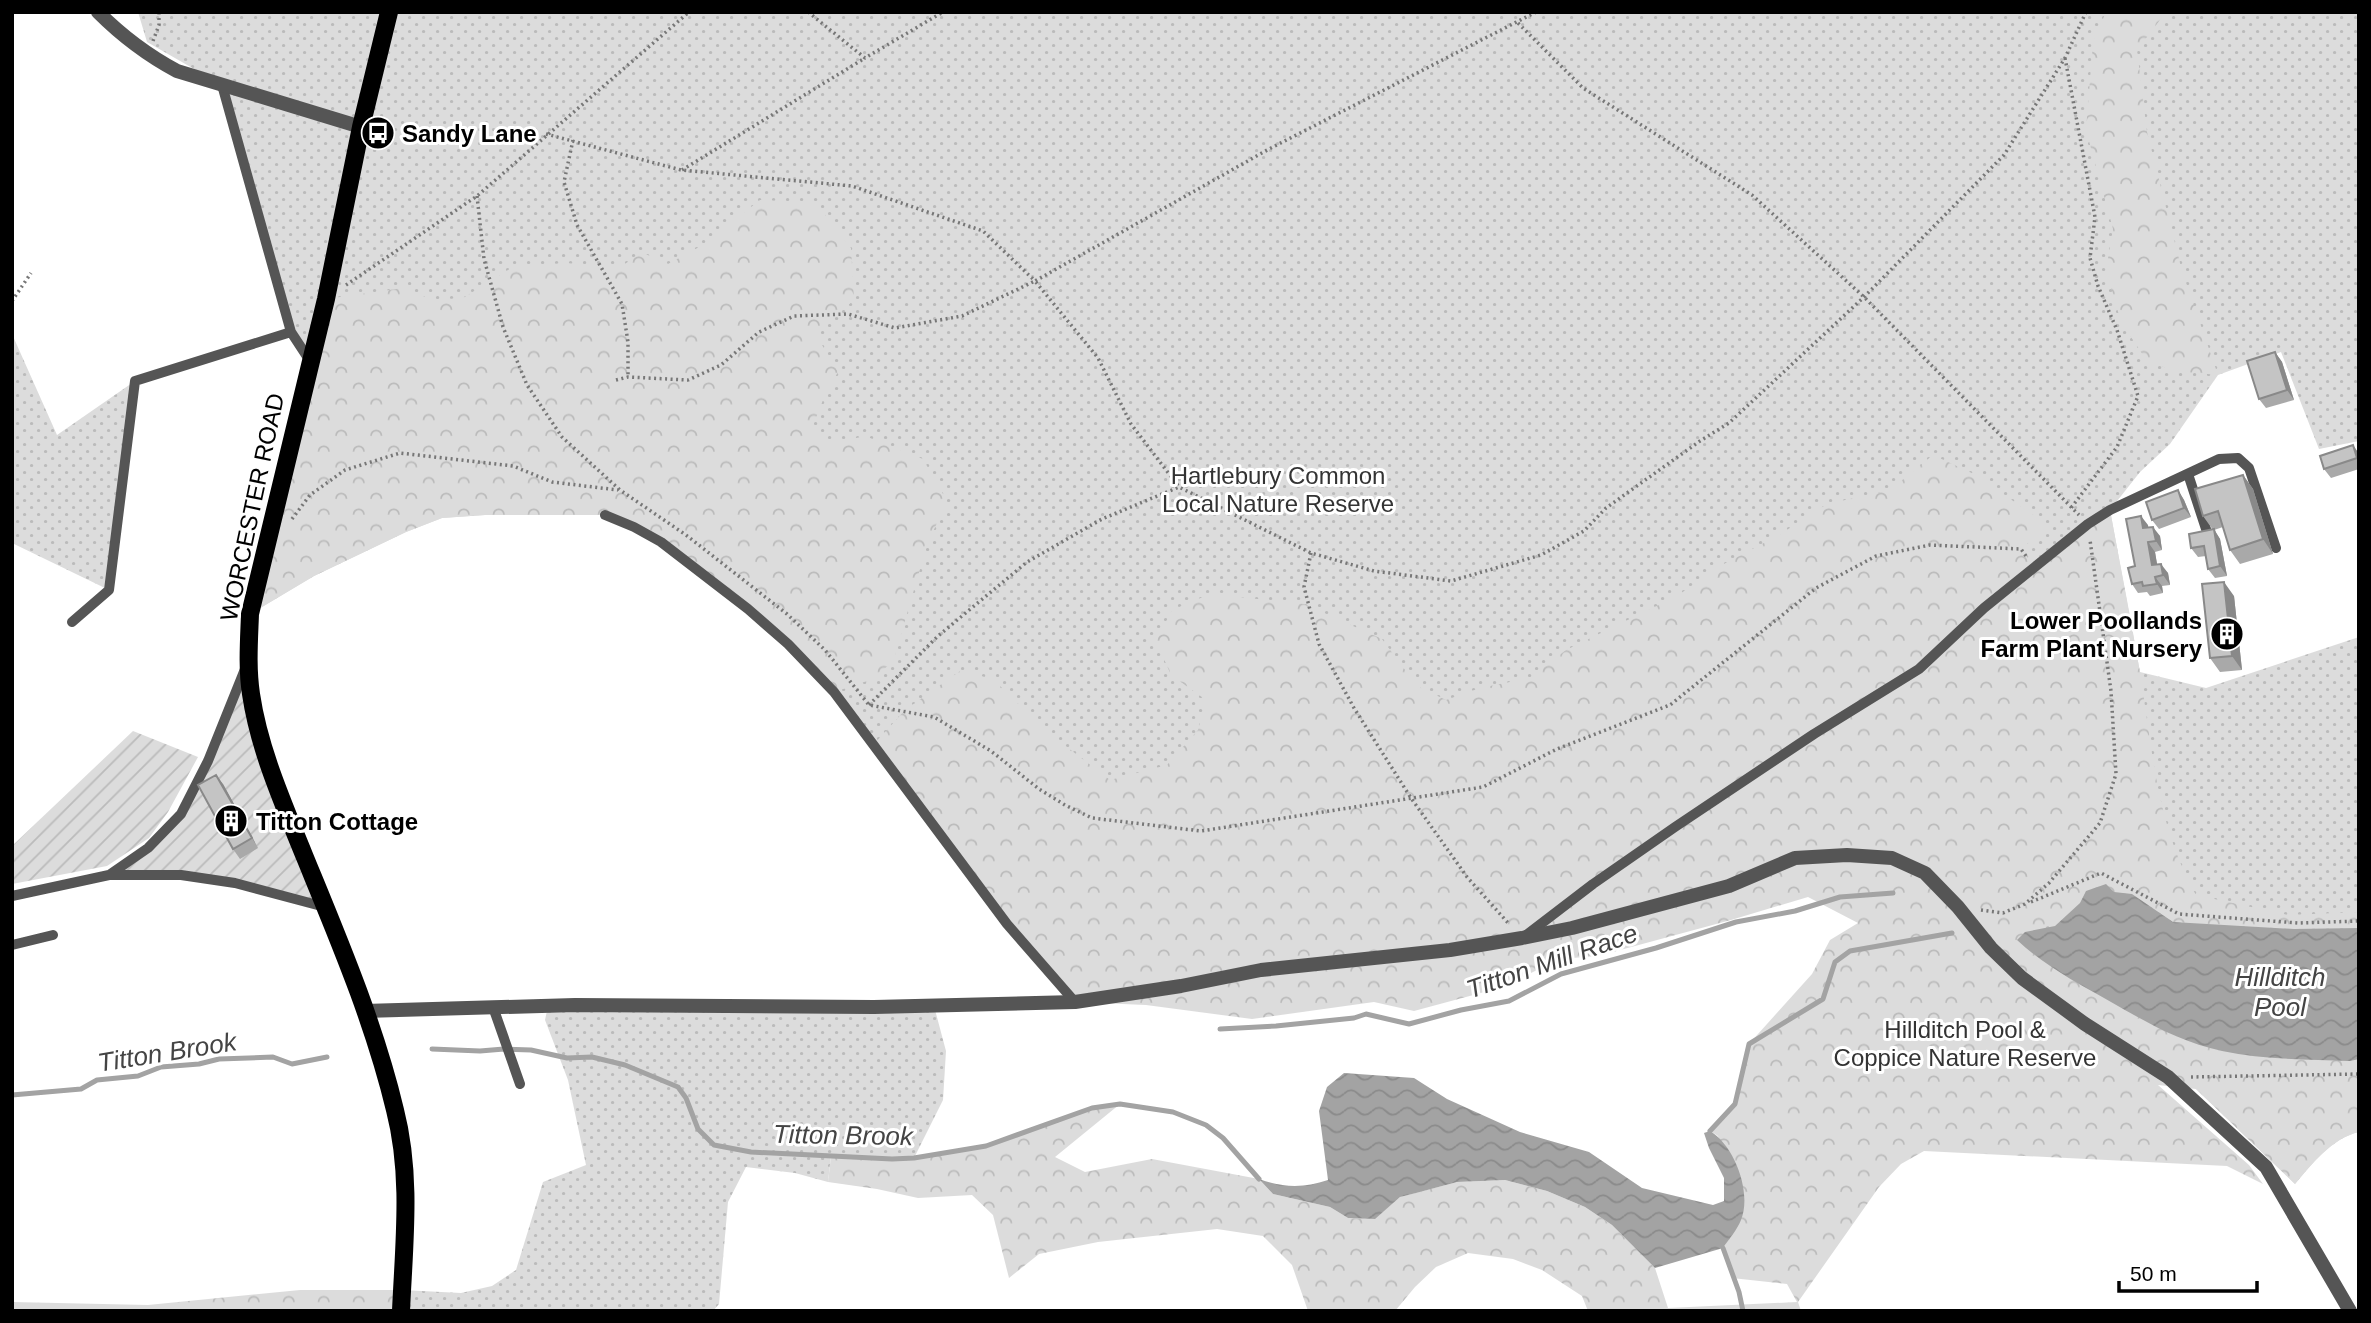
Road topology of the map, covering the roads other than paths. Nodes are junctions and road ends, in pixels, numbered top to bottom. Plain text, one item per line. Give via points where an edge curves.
1 (98, 12) edge
2 (389, 12) edge
3 (222, 85) junction
4 (361, 127) junction
5 (291, 332) junction
6 (310, 361) junction
7 (2188, 474) junction
8 (605, 515) dead end
9 (2207, 532) edge
10 (2276, 548) dead end
11 (72, 622) dead end
12 (248, 661) junction
13 (109, 875) junction
14 (12, 896) edge
15 (325, 907) junction
16 (53, 935) dead end
17 (1522, 938) junction
18 (12, 945) edge
19 (1075, 1002) junction
20 (492, 1007) junction
21 (365, 1011) junction
22 (520, 1084) dead end
23 (401, 1311) edge
24 (2350, 1311) edge

1 - 3 street via 149,57
2 - 4 main road, WORCESTER ROAD
3 - 4 street
3 - 5 lane
4 - 6 main road, WORCESTER ROAD
5 - 6 lane
5 - 11 lane via 135,381 109,590
6 - 12 main road, WORCESTER ROAD via 250,614
7 - 9 lane
7 - 10 lane via 2219,459 2238,458 2249,468
7 - 17 lane via 2088,524 1984,608 1919,669 1675,827
8 - 19 lane via 661,542 788,644 834,692 1007,924
12 - 13 lane via 181,814 148,848
12 - 15 main road, WORCESTER ROAD via 257,724
13 - 14 lane
13 - 15 lane via 181,875 235,883
15 - 21 main road, WORCESTER ROAD
16 - 18 lane
17 - 19 street via 1261,970
17 - 24 street via 1729,886 1795,858 1892,858 1925,873 2022,978 2168,1077 2266,1167
19 - 20 street
20 - 21 street
20 - 22 lane
21 - 23 main road, WORCESTER ROAD via 400,1130 407,1197

